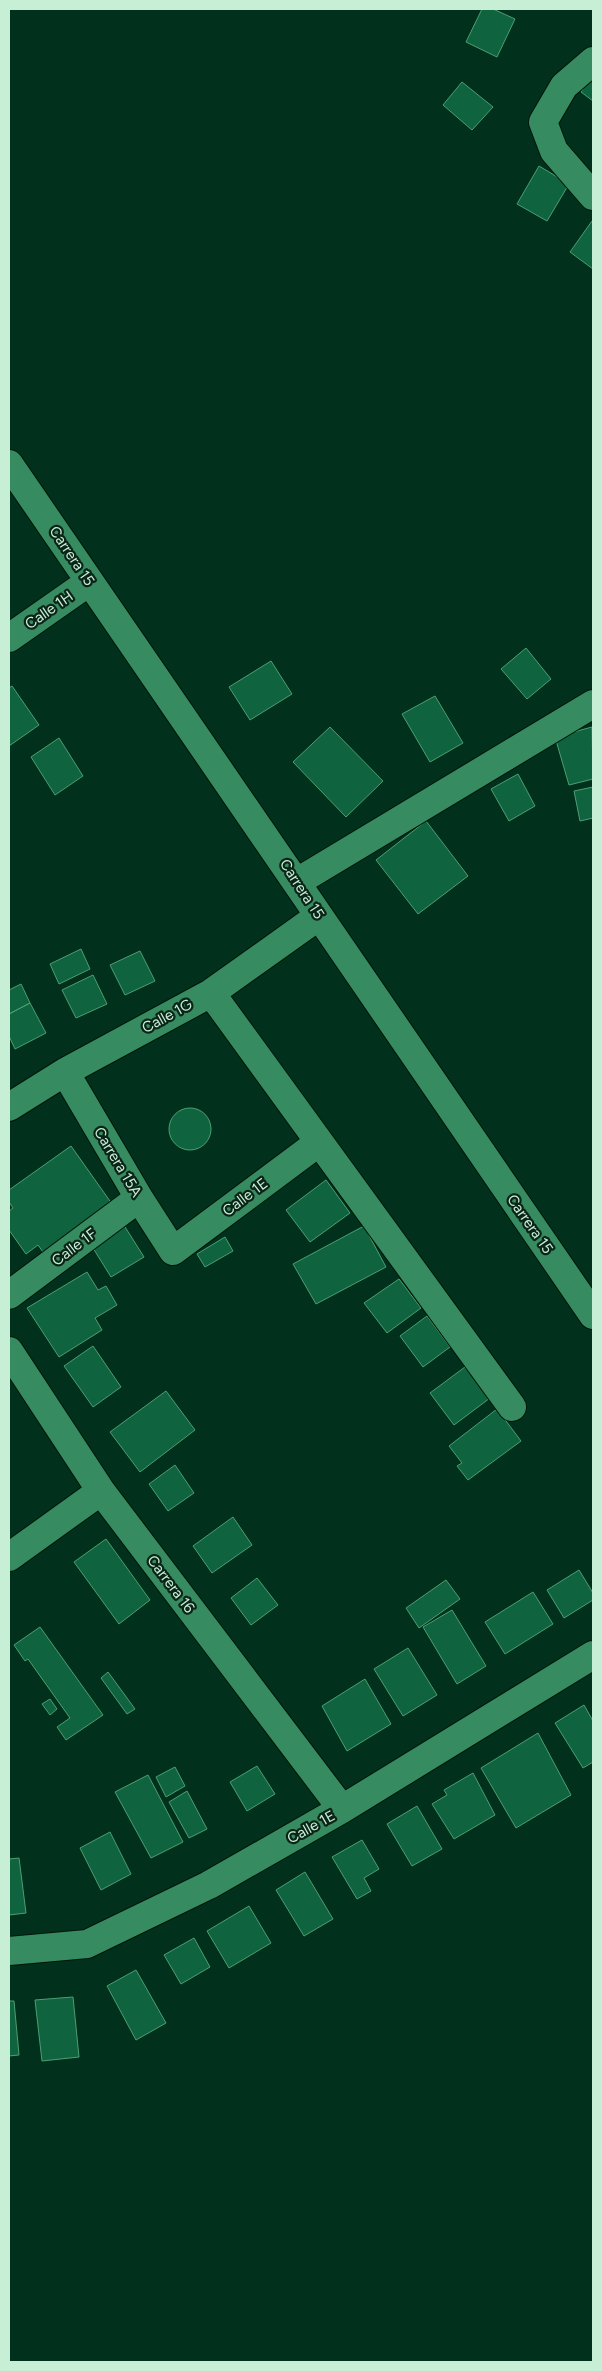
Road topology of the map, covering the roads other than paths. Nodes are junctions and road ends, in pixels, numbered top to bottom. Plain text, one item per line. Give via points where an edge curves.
1 (593, 61) edge
2 (593, 196) edge
3 (9, 464) edge
4 (89, 582) junction
5 (9, 638) edge
6 (593, 704) edge
7 (297, 882) junction
8 (319, 916) junction
9 (211, 993) junction
10 (64, 1072) junction
11 (9, 1107) edge
12 (318, 1143) junction
13 (139, 1198) junction
14 (173, 1251) joint
15 (9, 1295) edge
16 (593, 1315) edge
17 (9, 1351) edge
18 (512, 1407) dead end
19 (101, 1491) junction
20 (9, 1557) edge
21 (593, 1655) edge
22 (342, 1809) junction
23 (9, 1951) edge

1 - 2 street via 564,86 543,122 554,151
3 - 4 street, Carrera 15
4 - 5 street, Calle 1H
4 - 7 street, Carrera 15
6 - 7 street
7 - 8 street, Carrera 15
8 - 9 street, Calle 1G
8 - 16 street, Carrera 15
9 - 10 street, Calle 1G
9 - 12 street
10 - 11 street, Calle 1G
10 - 13 street, Carrera 15A
12 - 14 street, Calle 1E
12 - 18 street
13 - 14 street, Carrera 15A
13 - 15 street, Calle 1F
17 - 19 street, Carrera 16
19 - 20 street
19 - 22 street, Carrera 16
21 - 22 street, Calle 1E
22 - 23 street, Calle 1E via 209,1885 87,1944

